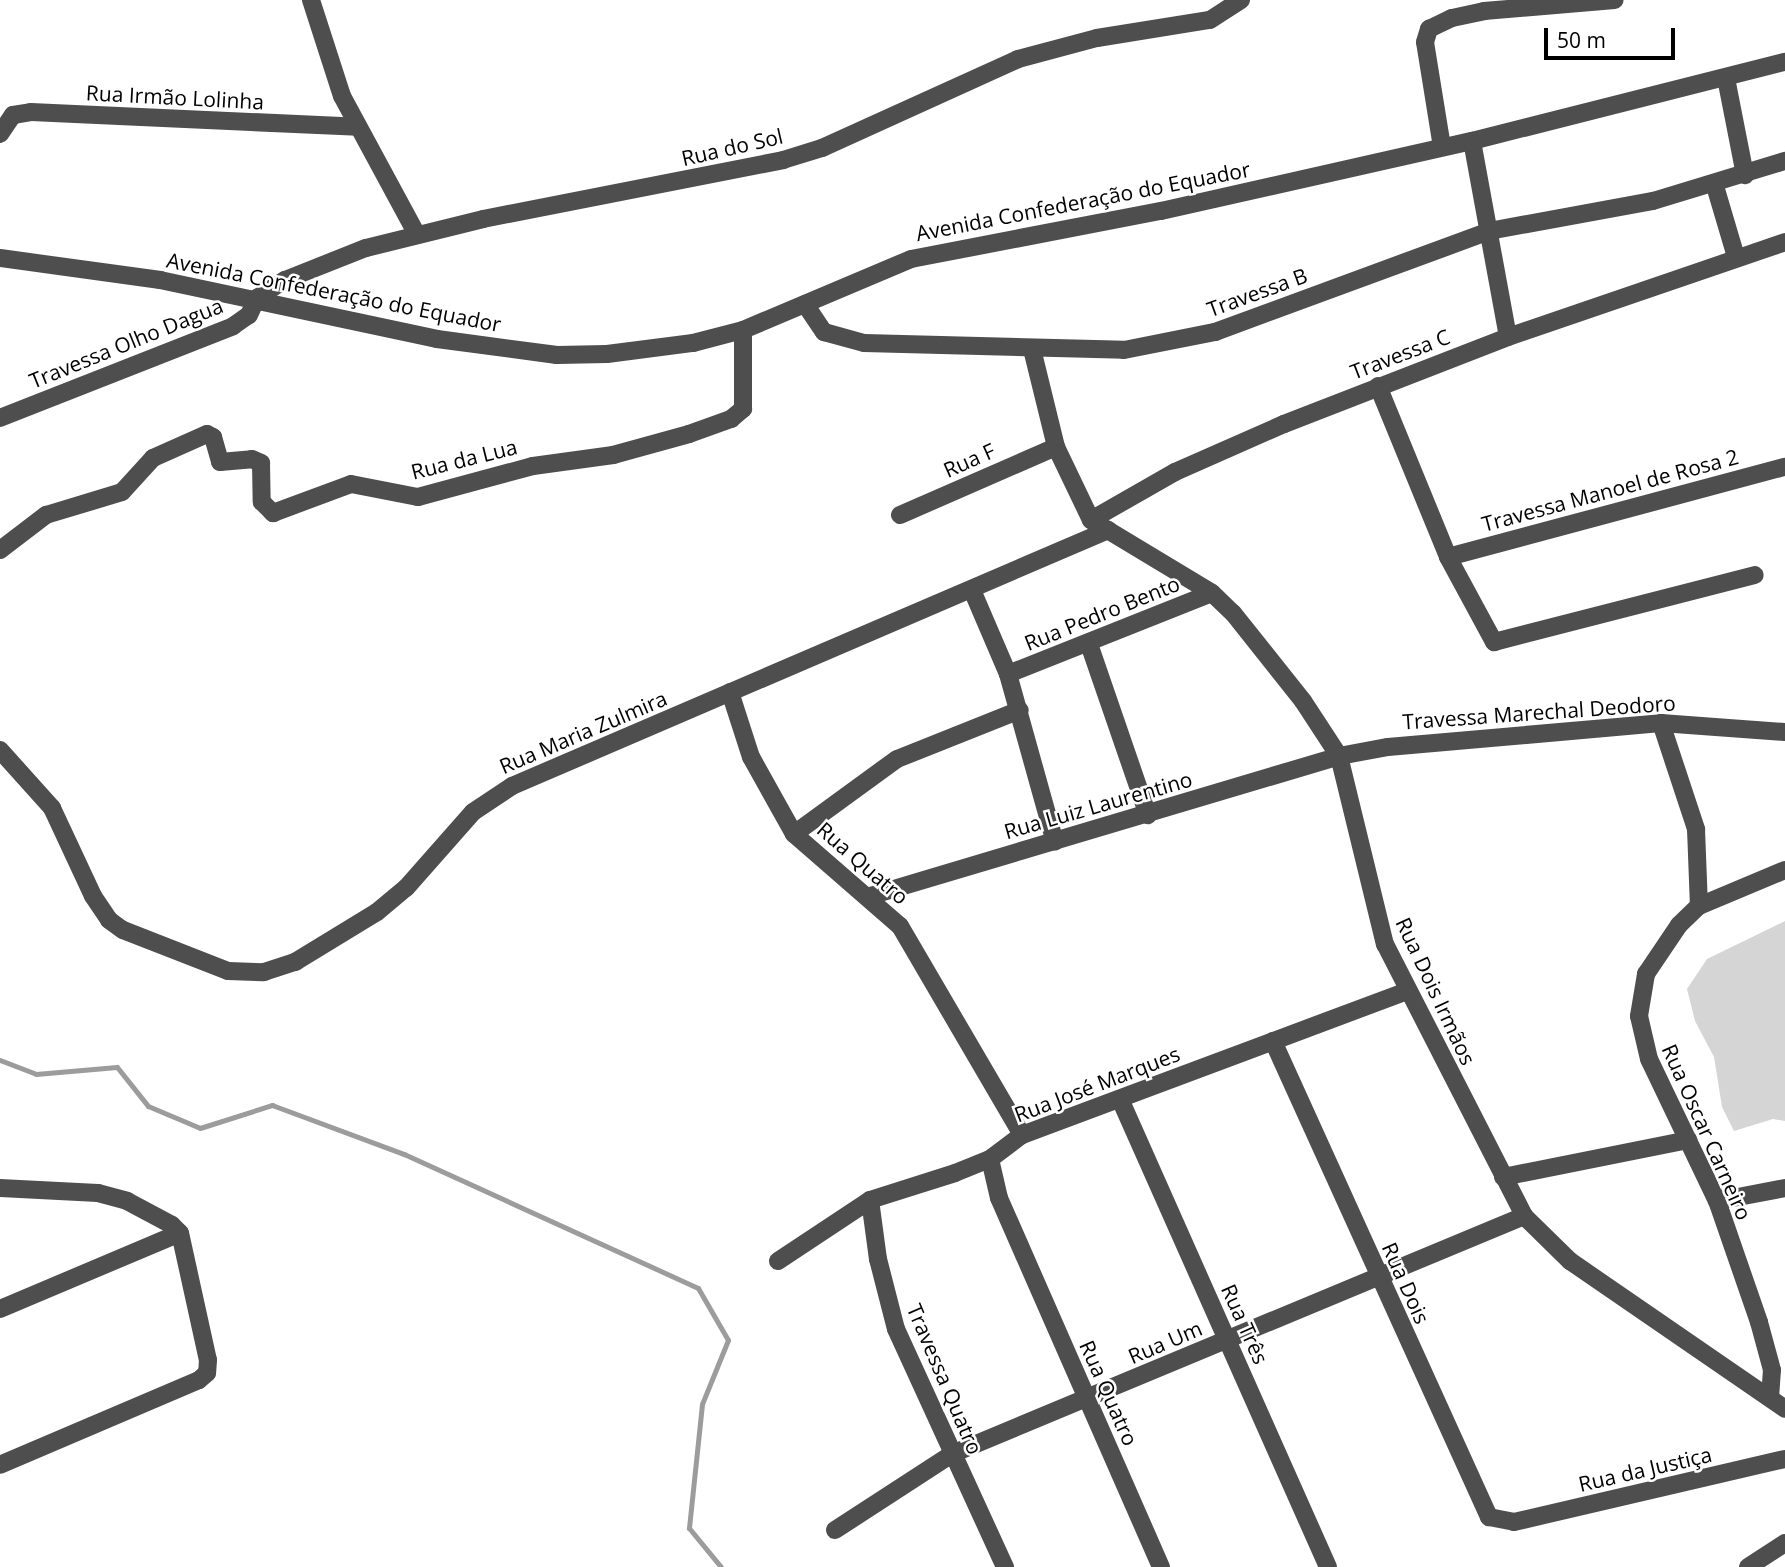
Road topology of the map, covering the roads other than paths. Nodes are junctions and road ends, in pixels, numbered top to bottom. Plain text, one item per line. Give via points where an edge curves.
1 (302, 0) edge
2 (311, 0) edge
3 (1241, 0) edge
4 (1615, 0) edge
5 (1785, 62) edge
6 (1726, 78) junction
7 (358, 127) junction
8 (0, 134) edge
9 (1472, 141) junction
10 (1442, 148) junction
11 (1785, 161) edge
12 (1745, 175) junction
13 (1715, 186) junction
14 (1489, 231) junction
15 (416, 233) junction
16 (1785, 242) edge
17 (1736, 257) junction
18 (0, 258) edge
19 (257, 298) junction
20 (805, 304) junction
21 (743, 330) junction
22 (1508, 337) junction
23 (1032, 349) junction
24 (1378, 386) junction
25 (0, 418) edge
26 (1056, 447) junction
27 (1785, 467) edge
28 (900, 515) dead end
29 (1091, 520) junction
30 (1108, 530) junction
31 (0, 550) edge
32 (1448, 557) junction
33 (1755, 575) dead end
34 (972, 590) junction
35 (1212, 593) junction
36 (1089, 644) junction
37 (1008, 674) junction
38 (730, 692) junction
39 (1020, 710) junction
40 (1661, 723) junction
41 (1785, 732) edge
42 (0, 750) edge
43 (1339, 756) junction
44 (1148, 815) junction
45 (794, 834) junction
46 (1055, 842) junction
47 (1785, 870) edge
48 (870, 896) junction
49 (1699, 906) junction
50 (1408, 991) junction
51 (1273, 1041) junction
52 (1120, 1100) junction
53 (1021, 1135) junction
54 (1688, 1140) junction
55 (990, 1159) junction
56 (1503, 1177) junction
57 (0, 1188) edge
58 (1785, 1188) edge
59 (870, 1200) junction
60 (1717, 1201) junction
61 (1524, 1216) junction
62 (180, 1233) junction
63 (778, 1261) dead end
64 (1378, 1278) junction
65 (0, 1309) edge
66 (1227, 1340) junction
67 (1086, 1399) junction
68 (1780, 1405) edge
69 (952, 1454) junction
70 (1785, 1459) edge
71 (0, 1465) edge
72 (1514, 1522) joint
73 (835, 1531) dead end
74 (1785, 1544) edge
75 (1755, 1565) edge
76 (1004, 1567) edge
77 (1161, 1567) edge
78 (1328, 1567) edge

1 - 2 street
2 - 7 street via 329,66
3 - 15 street, Rua do Sol via 1210,20 1097,38 1018,58 822,148 783,160
4 - 10 street via 1484,11 1429,29 1425,42
5 - 6 street, Avenida Confederação do Equador
6 - 9 street, Avenida Confederação do Equador
6 - 12 street
7 - 8 street, Rua Irmão Lolinha via 31,112 13,115
7 - 15 street
9 - 10 street, Avenida Confederação do Equador
9 - 14 street
10 - 20 street, Avenida Confederação do Equador via 1161,211 911,259
11 - 12 street, Travessa B
12 - 13 street, Travessa B
13 - 14 street, Travessa B via 1610,211
13 - 17 street
14 - 22 street
14 - 23 street, Travessa B via 1205,335 1124,350
15 - 19 street, Rua do Sol via 318,265
16 - 17 street, Travessa C
17 - 22 street, Travessa C
18 - 19 street, Avenida Confederação do Equador
19 - 21 street, Avenida Confederação do Equador via 369,326 557,355 662,348
19 - 25 street, Travessa Olho Dagua via 239,323
20 - 21 street, Avenida Confederação do Equador
20 - 23 street, Travessa B via 824,332 849,340
21 - 31 street, Rua da Lua via 745,402 731,419 613,455 533,466 418,496 351,484 273,513 262,502 260,461 220,462 210,435 153,458 122,492 46,515
22 - 24 street, Travessa C
23 - 26 street
24 - 29 street, Travessa C via 1210,455
24 - 32 street
26 - 28 street, Rua F
26 - 29 street
27 - 32 street, Travessa Manoel de Rosa 2
29 - 30 street, Rua Dois Irmãos
30 - 34 street, Rua Maria Zulmira
30 - 35 street, Rua Dois Irmãos
32 - 33 street via 1492,640 1503,643
34 - 37 street
34 - 38 street, Rua Maria Zulmira
35 - 36 street, Rua Pedro Bento
35 - 43 street, Rua Dois Irmãos via 1270,656
36 - 37 street, Rua Pedro Bento
36 - 44 street
37 - 39 street
38 - 42 street, Rua Maria Zulmira via 512,786 473,812 405,888 355,929 295,962 252,974 208,964 109,920 52,808
38 - 45 street, Rua Quatro via 751,757
39 - 45 street via 897,759
39 - 46 street
40 - 41 street, Travessa Marechal Deodoro
40 - 43 street, Travessa Marechal Deodoro via 1438,740
40 - 49 street via 1696,829
43 - 44 street, Rua Luiz Laurentino
43 - 50 street, Rua Dois Irmãos via 1376,914
44 - 46 street, Rua Luiz Laurentino
45 - 48 street, Rua Quatro
46 - 48 street, Rua Luiz Laurentino
47 - 49 street, Rua Oscar Carneiro
48 - 53 street, Rua Quatro via 911,941
49 - 54 street, Rua Oscar Carneiro via 1658,953 1640,996 1641,1037
50 - 51 street, Rua José Marques
50 - 56 street, Rua Dois Irmãos
51 - 52 street, Rua José Marques
51 - 64 street, Rua Dois
52 - 53 street, Rua José Marques
52 - 66 street, Rua Três
53 - 55 street, Rua José Marques
54 - 56 street
54 - 60 street, Rua Oscar Carneiro
55 - 59 street, Rua José Marques
55 - 67 street, Rua Quatro via 999,1198
56 - 61 street, Rua Dois Irmãos
57 - 62 street via 108,1195 150,1211
58 - 60 street
59 - 63 street, Rua José Marques
59 - 69 street, Travessa Quatro via 878,1259 896,1329
60 - 68 street, Rua Oscar Carneiro via 1769,1353
61 - 64 street, Rua Um
61 - 68 street, Rua Dois Irmãos via 1570,1261
62 - 65 street
62 - 71 street via 208,1360 204,1376
64 - 66 street, Rua Um
64 - 72 street, Rua Dois via 1483,1508 1493,1520
66 - 67 street, Rua Um
66 - 78 street, Rua Três
67 - 69 street, Rua Um
67 - 77 street, Rua Quatro
69 - 73 street, Rua Um
69 - 76 street, Travessa Quatro
70 - 72 street, Rua da Justiça
74 - 75 street

